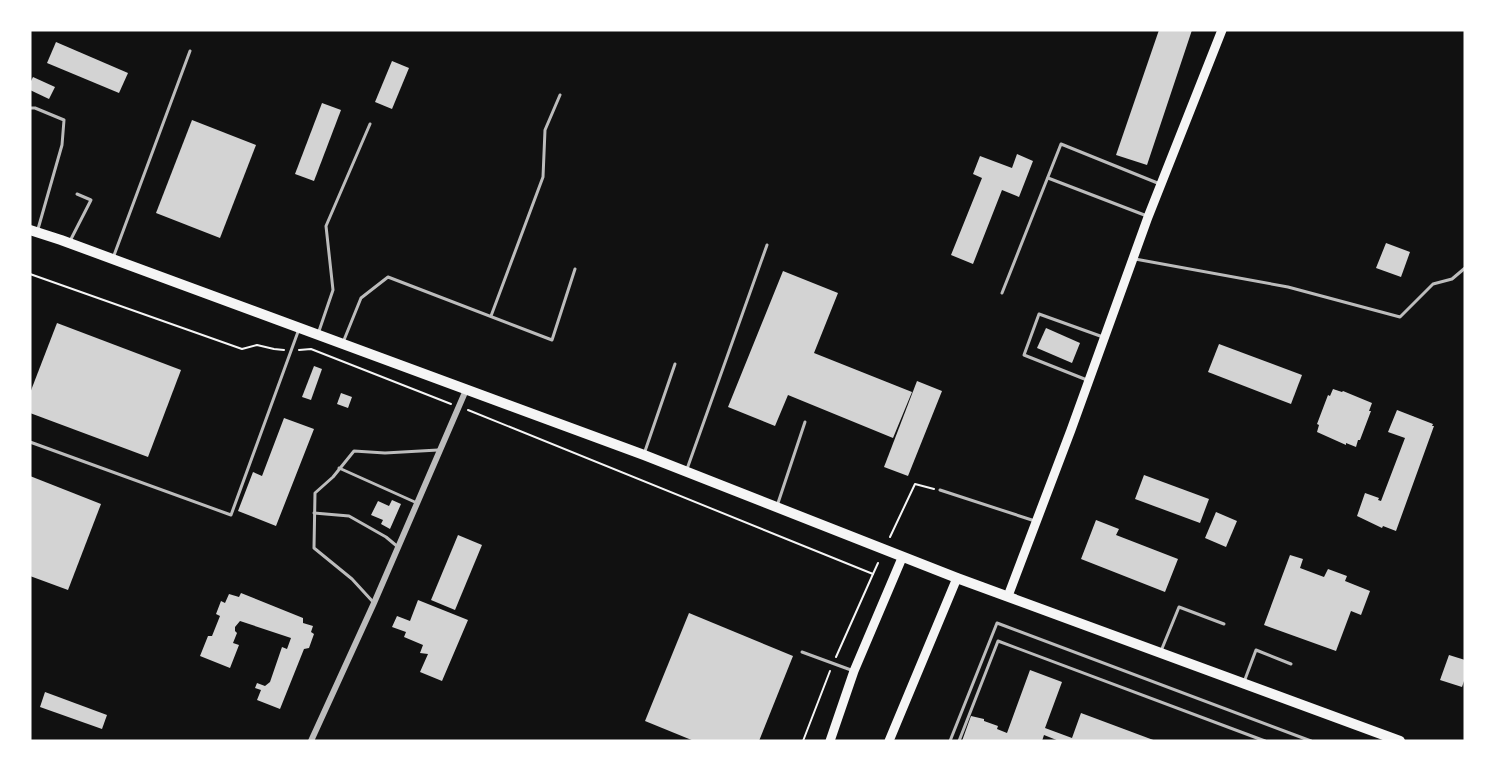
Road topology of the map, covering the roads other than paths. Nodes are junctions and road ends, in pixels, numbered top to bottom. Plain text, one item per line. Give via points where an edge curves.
1 (1222, 30) edge
2 (190, 51) dead end
3 (560, 95) dead end
4 (30, 108) edge
5 (370, 124) dead end
6 (1048, 178) junction
7 (1162, 185) junction
8 (77, 194) dead end
9 (1148, 217) junction
10 (34, 231) edge
11 (70, 243) junction
12 (767, 245) dead end
13 (113, 259) junction
14 (1134, 259) junction
15 (1465, 268) edge
16 (575, 269) dead end
17 (1002, 293) dead end
18 (491, 316) junction
19 (299, 329) junction
20 (317, 336) junction
21 (1105, 338) junction
22 (343, 345) junction
23 (675, 364) dead end
24 (1089, 380) junction
25 (466, 390) junction
26 (805, 422) dead end
27 (30, 442) edge
28 (440, 450) junction
29 (644, 455) junction
30 (339, 468) junction
31 (686, 472) junction
32 (940, 490) road end
33 (417, 503) junction
34 (776, 507) junction
35 (314, 513) junction
36 (1035, 522) junction
37 (398, 547) junction
38 (902, 558) junction
39 (957, 578) junction
40 (1008, 596) junction
41 (374, 603) junction
42 (1224, 624) dead end
43 (802, 652) dead end
44 (1160, 653) junction
45 (1291, 664) dead end
46 (854, 671) junction
47 (1243, 683) junction
48 (310, 741) edge
49 (830, 741) edge
50 (889, 741) edge
51 (950, 741) edge
52 (959, 741) edge
53 (1265, 741) edge
54 (1311, 741) edge
55 (1400, 741) edge

1 - 7 main road
2 - 13 lane
3 - 18 lane via 545,130 543,177
4 - 10 lane via 64,120 62,145
5 - 20 lane via 326,226 333,290
6 - 7 lane via 1061,144
6 - 9 lane
6 - 17 lane
7 - 9 main road
8 - 11 lane via 91,200
9 - 14 main road
10 - 11 main road
11 - 13 main road
12 - 31 lane
13 - 19 main road
14 - 15 lane via 1288,287 1400,317 1433,284 1452,279
14 - 21 main road
16 - 18 lane via 552,340
18 - 22 lane via 388,277 361,298
19 - 20 main road
19 - 27 lane via 231,515
20 - 22 main road
21 - 24 main road
21 - 24 lane via 1039,314 1024,355
22 - 25 main road
23 - 29 lane
24 - 36 main road
25 - 28 street
25 - 29 main road
26 - 34 lane
28 - 30 lane via 354,451
28 - 33 street
29 - 31 main road
30 - 33 lane
30 - 35 lane via 315,493
31 - 34 main road
32 - 36 lane
33 - 37 street
34 - 38 main road
35 - 37 lane via 349,516
35 - 41 lane via 314,548
36 - 40 main road
37 - 41 street
38 - 39 main road
38 - 46 main road
39 - 40 main road
39 - 50 main road
40 - 44 main road
41 - 48 street
42 - 44 lane via 1179,606
43 - 46 lane
44 - 47 main road
45 - 47 lane via 1257,650
46 - 49 main road
47 - 55 main road
51 - 54 lane via 997,623
52 - 53 lane via 998,641

